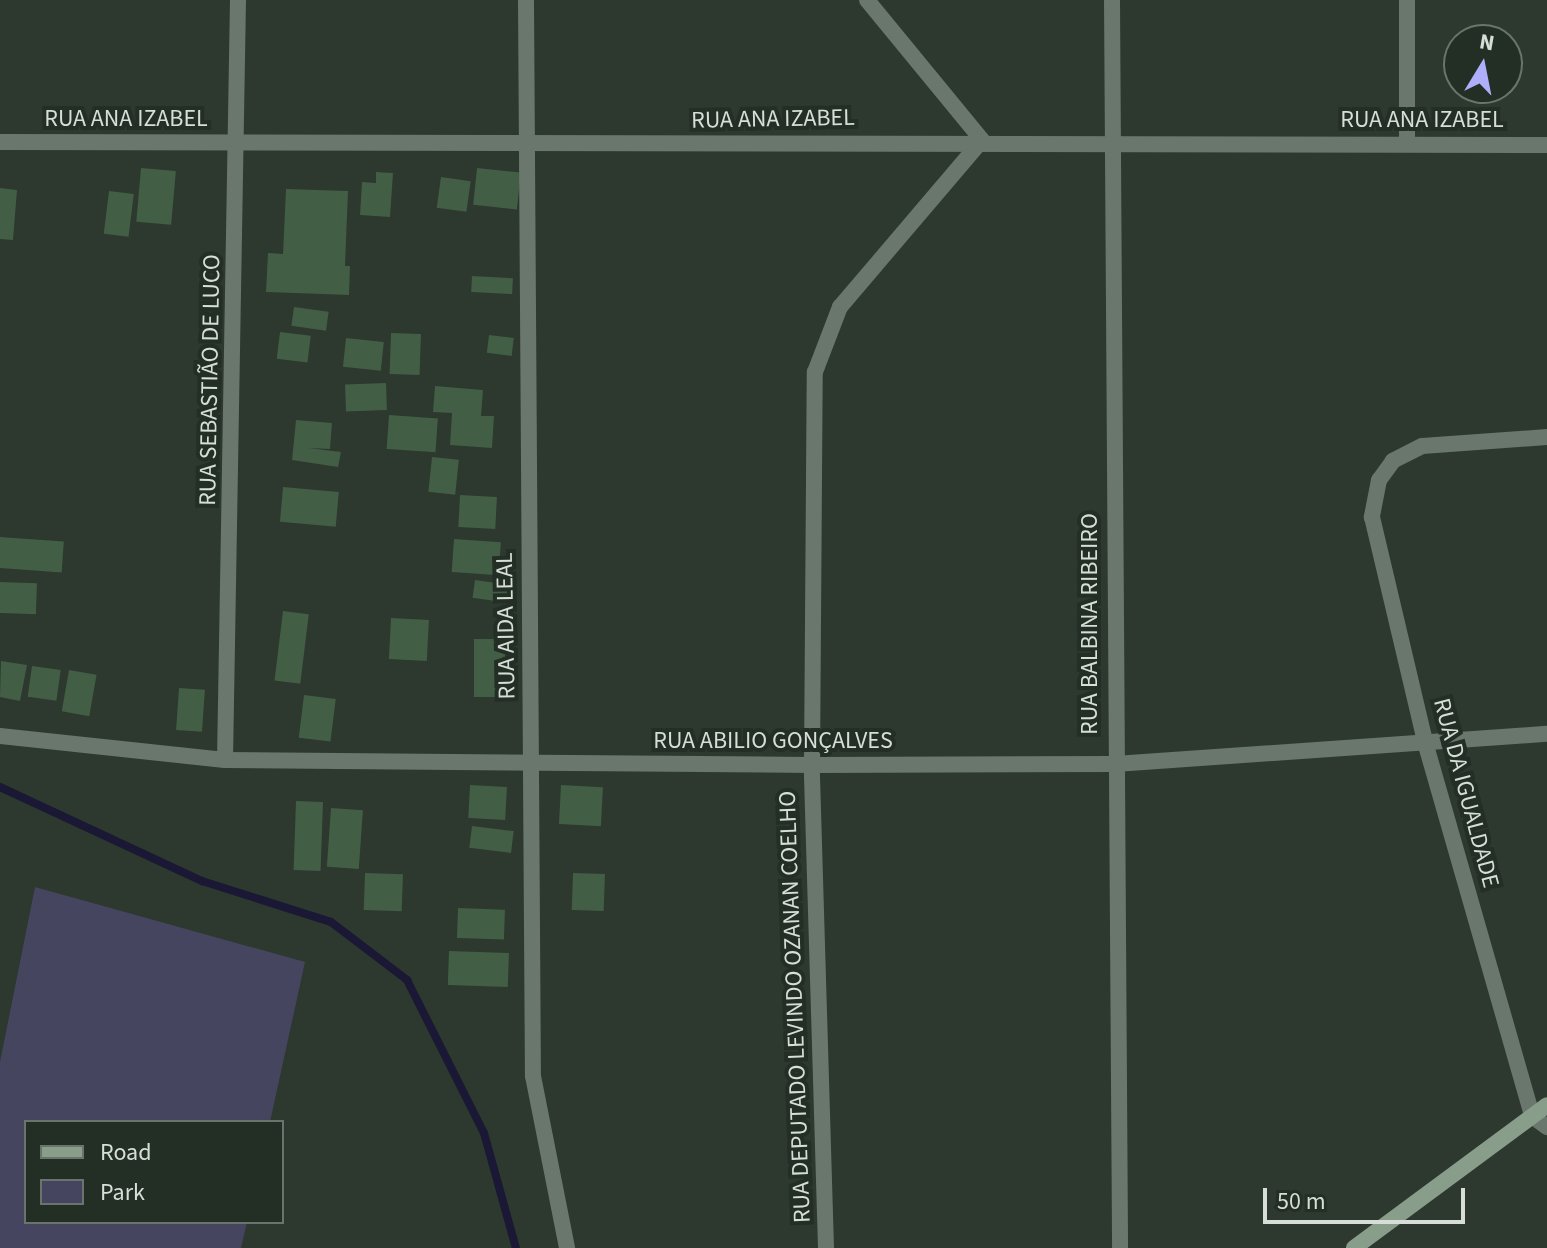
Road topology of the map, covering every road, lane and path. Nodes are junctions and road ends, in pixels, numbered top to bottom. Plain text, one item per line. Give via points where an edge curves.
1 (238, 0) edge
2 (526, 0) edge
3 (867, 0) edge
4 (1112, 0) edge
5 (1407, 0) edge
6 (982, 140) junction
7 (0, 142) edge
8 (1111, 142) junction
9 (239, 144) junction
10 (1407, 144) junction
11 (527, 145) junction
12 (1547, 145) edge
13 (1547, 437) edge
14 (1547, 734) edge
15 (0, 736) edge
16 (1425, 742) junction
17 (225, 760) junction
18 (1115, 764) junction
19 (532, 765) junction
20 (812, 765) junction
21 (1547, 1105) edge
22 (1532, 1116) junction
23 (1547, 1127) edge
24 (567, 1248) edge
25 (826, 1248) edge
26 (1120, 1248) edge
27 (1354, 1248) edge

1 - 9 street, RUA SEBASTIÃO DE LUCO
2 - 11 street, RUA AIDA LEAL
3 - 6 street
4 - 8 street, RUA BALBINA RIBEIRO
5 - 10 street
6 - 8 street, RUA ANA IZABEL
6 - 11 street, RUA ANA IZABEL
6 - 20 street, RUA DEPUTADO LEVINDO OZANAN COELHO via 840,307 815,372
7 - 9 street, RUA ANA IZABEL
8 - 10 street, RUA ANA IZABEL
8 - 18 street, RUA BALBINA RIBEIRO
9 - 11 street, RUA ANA IZABEL
9 - 17 street, RUA SEBASTIÃO DE LUCO
10 - 12 street, RUA ANA IZABEL
11 - 19 street, RUA AIDA LEAL
13 - 16 street, RUA DA IGUALDADE via 1422,446 1393,461 1379,480 1372,517
14 - 16 street, RUA ABILIO GONÇALVES
15 - 17 street, RUA ABILIO GONÇALVES
16 - 18 street, RUA ABILIO GONÇALVES
16 - 22 street, RUA DA IGUALDADE
17 - 19 street, RUA ABILIO GONÇALVES
18 - 20 street, RUA ABILIO GONÇALVES
18 - 26 street, RUA BALBINA RIBEIRO
19 - 20 street, RUA ABILIO GONÇALVES
19 - 24 street, RUA AIDA LEAL via 533,1076
20 - 25 street, RUA DEPUTADO LEVINDO OZANAN COELHO
21 - 22 main road
22 - 23 street
22 - 27 main road

